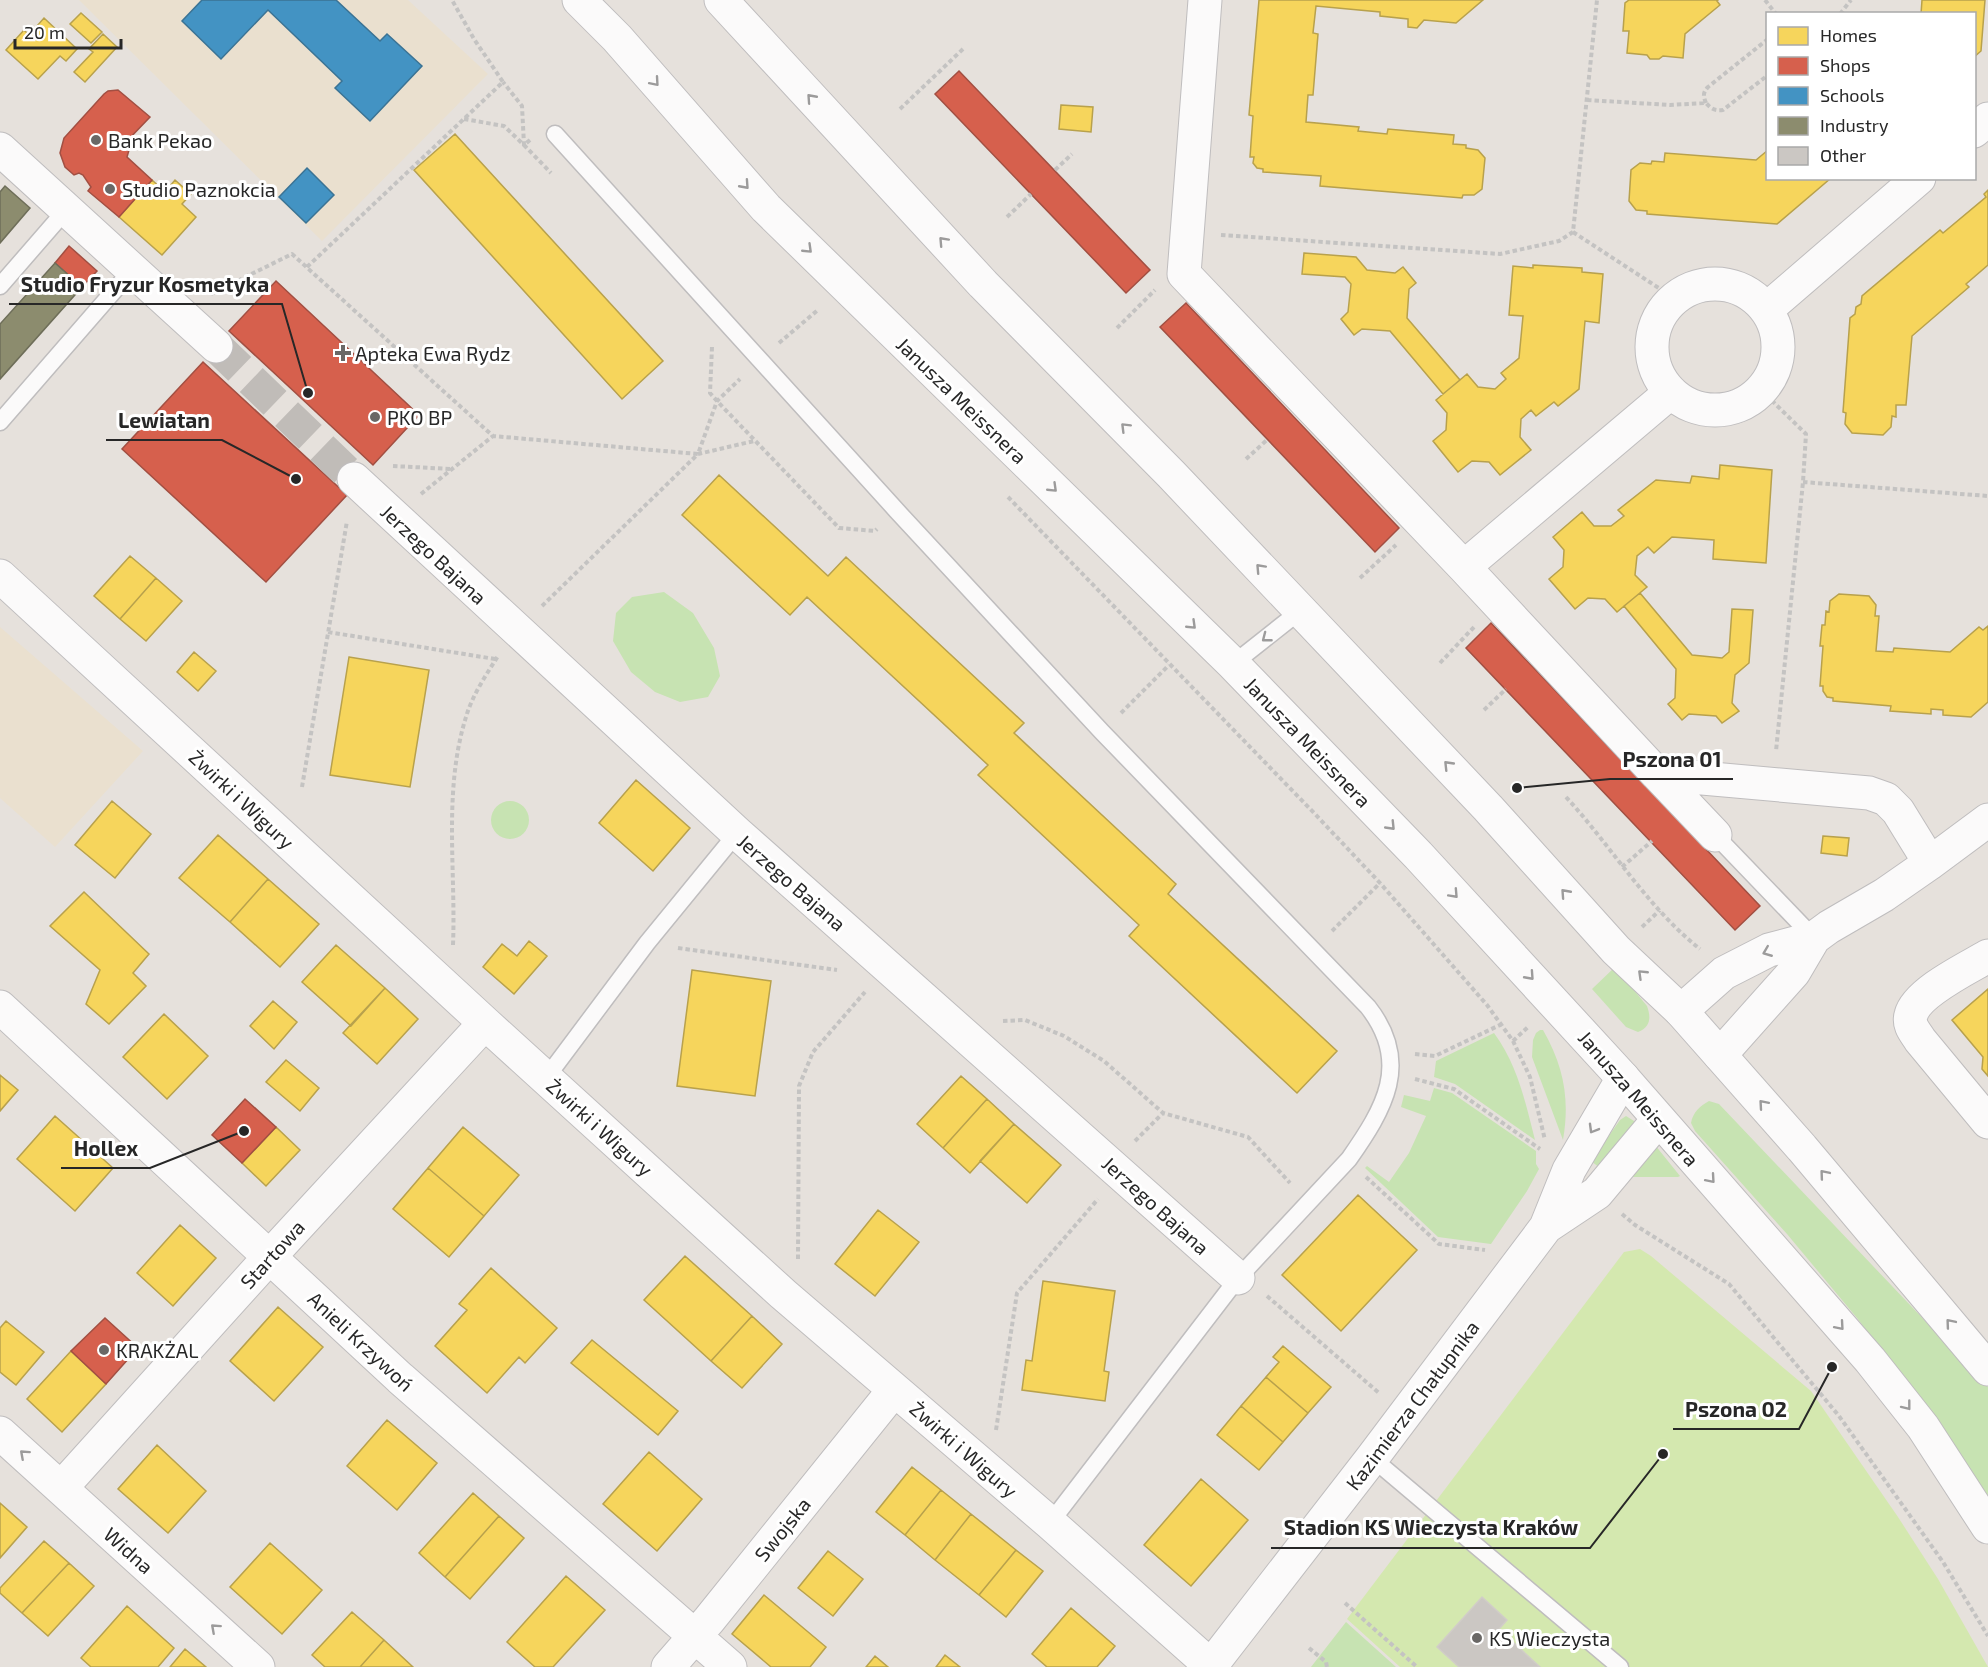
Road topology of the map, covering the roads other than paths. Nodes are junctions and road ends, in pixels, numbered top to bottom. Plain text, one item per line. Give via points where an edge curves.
1 (579, 0) edge
2 (721, 0) edge
3 (1205, 0) edge
4 (1988, 119) edge
5 (1976, 129) edge
6 (555, 134) road end
7 (0, 149) edge
8 (1917, 180) edge
9 (66, 210) junction
10 (133, 269) junction
11 (0, 286) edge
12 (1767, 309) junction
13 (216, 346) tunnel mouth
14 (1671, 392) junction
15 (0, 422) edge
16 (361, 485) tunnel mouth
17 (1464, 567) junction
18 (0, 576) edge
19 (1300, 611) junction
20 (1233, 664) junction
21 (1657, 774) junction
22 (1988, 820) edge
23 (737, 833) junction
24 (1715, 835) joint
25 (1930, 863) junction
26 (1814, 938) junction
27 (1988, 956) edge
28 (0, 1007) edge
29 (1681, 1011) junction
30 (484, 1023) junction
31 (1720, 1055) junction
32 (546, 1078) junction
33 (1623, 1078) junction
34 (1658, 1120) junction
35 (1988, 1122) edge
36 (1546, 1227) junction
37 (270, 1256) junction
38 (1239, 1276) junction
39 (1988, 1369) edge
40 (894, 1390) junction
41 (0, 1433) edge
42 (1372, 1458) junction
43 (61, 1488) junction
44 (1050, 1523) junction
45 (1988, 1527) edge
46 (695, 1636) junction
47 (1211, 1666) edge
48 (258, 1667) edge
49 (668, 1667) edge
50 (729, 1667) edge
51 (1620, 1667) edge

1 -> 20 street, Janusza Meissnera via 766,208
19 -> 2 street via 983,284
3 - 17 street via 1184,274
4 - 5 street
6 - 38 lane via 1102,732 1378,1020 1390,1052 1391,1072 1378,1113 1349,1160
7 - 9 street
8 - 12 street
9 - 10 street
9 - 11 lane
10 - 13 street
10 - 15 lane
12 - 14 street via 1779,347 1771,377 1761,390 1735,408 1719,411 1688,405
12 - 14 street via 1749,293 1719,283 1688,289 1674,298 1655,323 1652,339 1655,370
14 - 17 street
16 - 23 street, Jerzego Bajana
17 - 21 street
18 - 30 street, Żwirki i Wigury
19 -> 20 lane
29 -> 19 street via 1616,950 1488,808
20 -> 33 street, Janusza Meissnera via 1418,855
21 - 24 street
21 - 25 street via 1869,793 1886,799 1898,811
22 - 25 street
23 - 32 lane via 647,943
23 - 38 street, Jerzego Bajana via 884,972 952,1024
24 - 26 lane
25 - 26 street
26 -> 29 street via 1769,950 1724,973
26 - 31 street via 1794,972
27 - 35 street via 1921,998 1911,1014 1911,1026 1920,1040
28 - 37 street, Anieli Krzywoń
29 - 31 street
30 - 32 street, Żwirki i Wigury
30 - 37 street, Startowa
39 -> 31 street
32 - 40 street, Żwirki i Wigury
33 - 34 street, Janusza Meissnera
33 -> 36 street, Kazimierza Chałupnika via 1569,1170
34 - 36 street, Kazimierza Chałupnika via 1597,1193
34 -> 45 street, Janusza Meissnera via 1870,1360 1923,1427
36 - 42 street, Kazimierza Chałupnika
37 - 43 street, Startowa
37 - 46 street, Anieli Krzywoń via 400,1378
38 - 44 lane
40 - 44 street, Żwirki i Wigury
40 - 46 street, Swojska
43 -> 41 street, Widna
42 - 47 street, Kazimierza Chałupnika
42 - 51 lane
48 -> 43 street, Widna
44 - 47 street, Żwirki i Wigury
46 - 49 street, Swojska
46 - 50 street, Anieli Krzywoń

